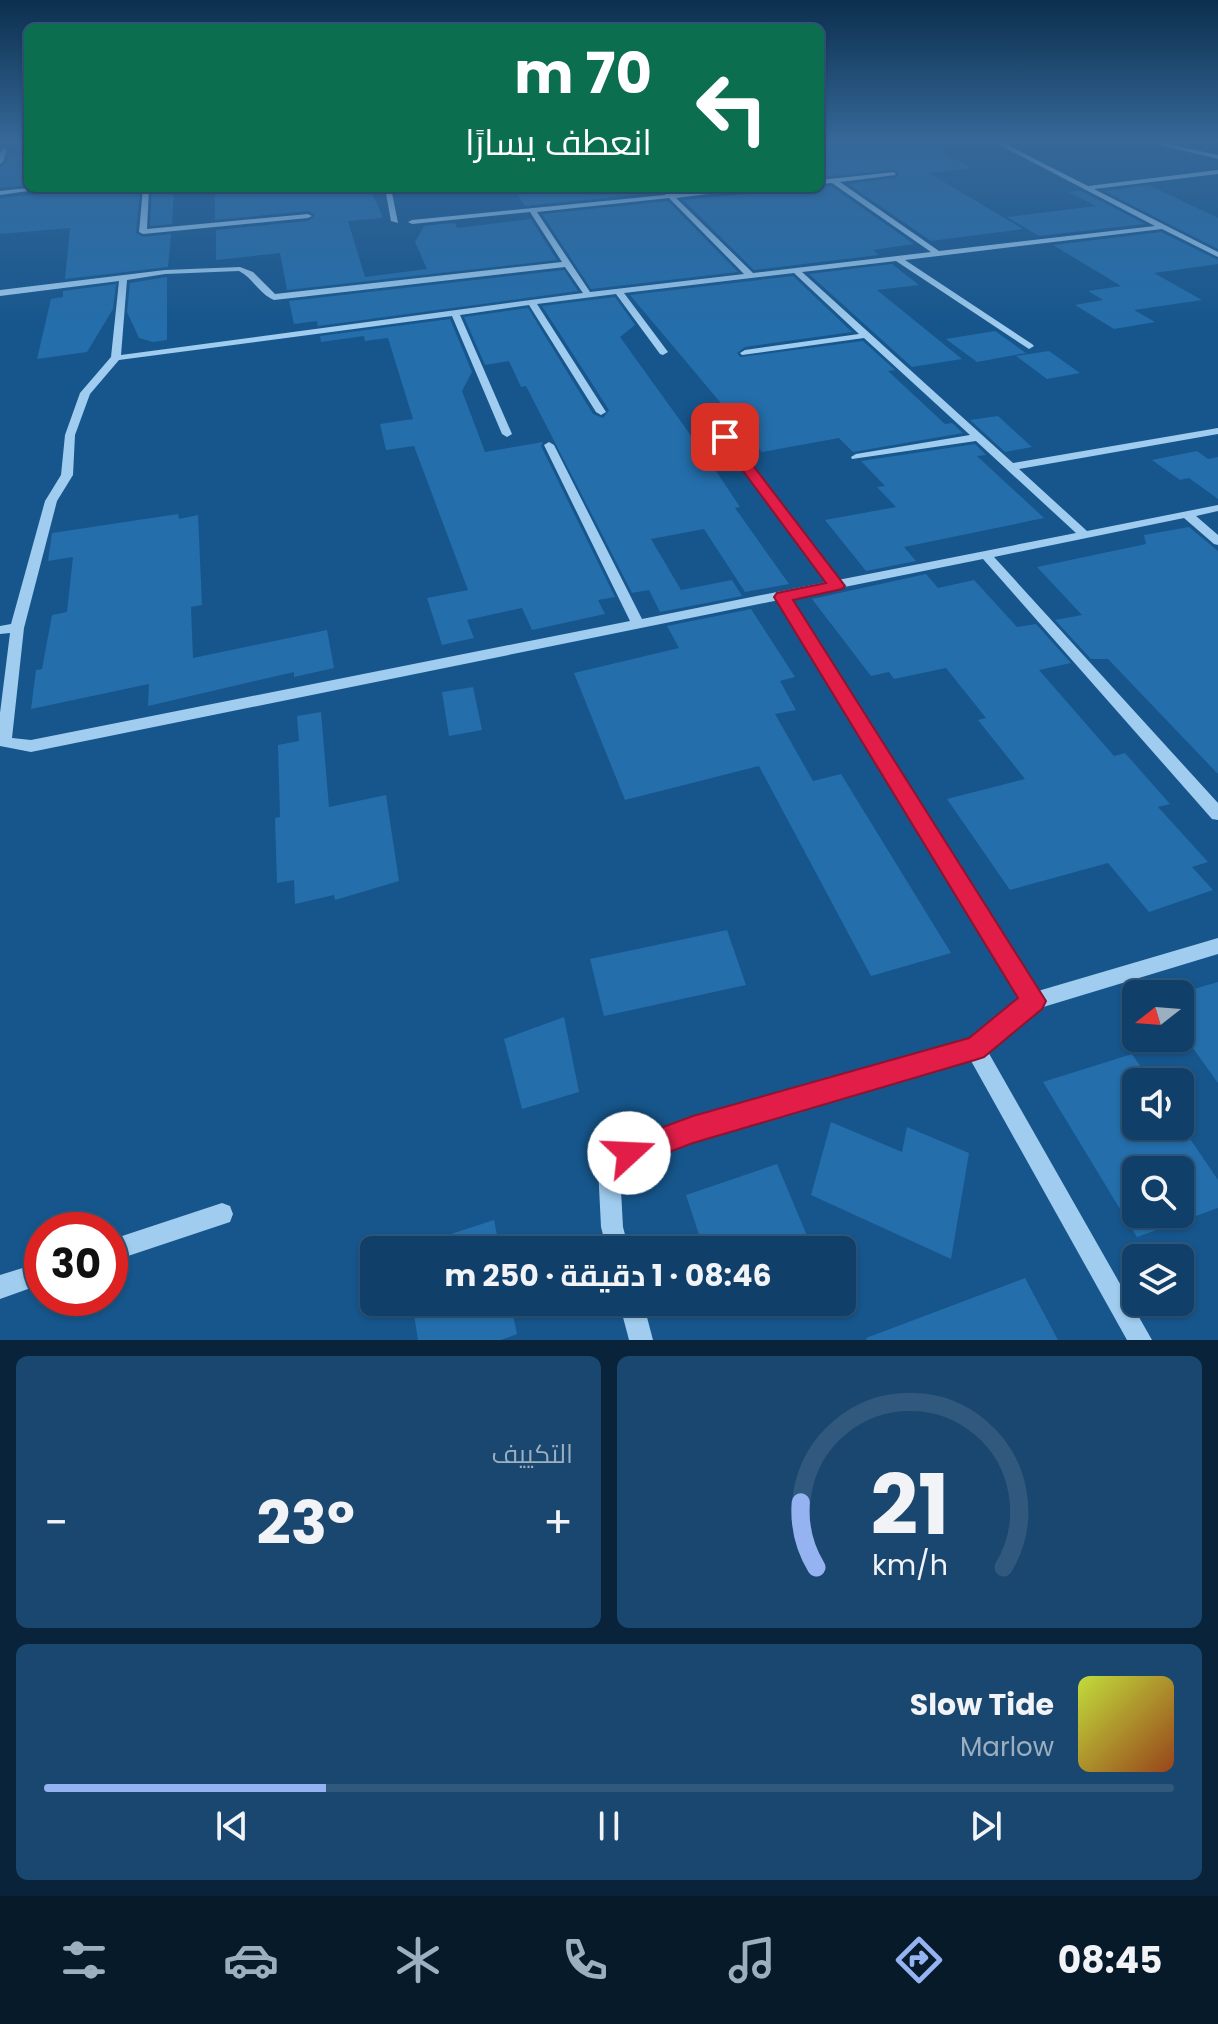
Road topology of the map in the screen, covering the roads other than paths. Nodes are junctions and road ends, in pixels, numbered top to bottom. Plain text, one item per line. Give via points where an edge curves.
1 (145, 204) edge
2 (391, 204) edge
3 (596, 204) edge
4 (678, 204) edge
5 (867, 204) edge
6 (1117, 204) edge
7 (532, 210) junction
8 (308, 216) dead end
9 (395, 221) dead end
10 (412, 222) dead end
11 (1163, 227) junction
12 (936, 252) junction
13 (1218, 255) edge
14 (895, 257) junction
15 (567, 264) junction
16 (795, 270) junction
17 (750, 275) junction
18 (123, 278) junction
19 (0, 293) edge
20 (619, 293) junction
21 (588, 295) junction
22 (532, 303) junction
23 (455, 312) junction
24 (868, 335) junction
25 (1029, 346) dead end
26 (663, 352) dead end
27 (745, 353) dead end
28 (116, 358) junction
29 (601, 412) dead end
30 (706, 412) dead end
31 (1218, 431) edge
32 (507, 434) dead end
33 (978, 437) junction
34 (549, 445) dead end
35 (856, 457) dead end
36 (1011, 467) junction
37 (1218, 508) edge
38 (1186, 514) junction
39 (1084, 534) junction
40 (1218, 541) edge
41 (985, 554) junction
42 (836, 586) junction
43 (783, 597) junction
44 (638, 625) junction
45 (17, 628) junction
46 (0, 630) edge
47 (1218, 814) edge
48 (1218, 946) edge
49 (1034, 1001) junction
50 (975, 1048) junction
51 (222, 1214) dead end
52 (614, 1236) edge
53 (128, 1245) edge
54 (24, 1279) edge
55 (0, 1287) edge
56 (635, 1316) edge
57 (641, 1340) edge
58 (1140, 1340) edge

1 - 8 street via 143,232
2 - 9 street
3 - 7 street
4 - 17 street
5 - 12 street
6 - 11 street
7 - 10 street
7 - 15 street
11 - 12 street
11 - 13 street
12 - 14 street
14 - 16 street
14 - 25 street
15 - 18 street via 274,297 240,269
15 - 21 street
16 - 17 street
16 - 24 street
17 - 20 street
18 - 19 street
18 - 28 street
20 - 21 street
20 - 26 street
21 - 22 street
22 - 23 street
22 - 29 street
23 - 28 street
23 - 32 street
24 - 27 street
24 - 33 street
28 - 45 street via 85,393 70,435 67,475 51,501
30 - 42 street
31 - 36 street
33 - 35 street
33 - 36 street
34 - 44 street
36 - 39 street
37 - 38 street
38 - 39 street
38 - 40 street
39 - 41 street
41 - 42 street
41 - 47 street
42 - 43 street
43 - 44 street
43 - 49 street
44 - 45 street via 31,746 4,742
45 - 46 street
48 - 49 street
49 - 50 street
50 - 52 street via 629,1153 609,1167
50 - 58 street
51 - 53 street
54 - 55 street
56 - 57 street

